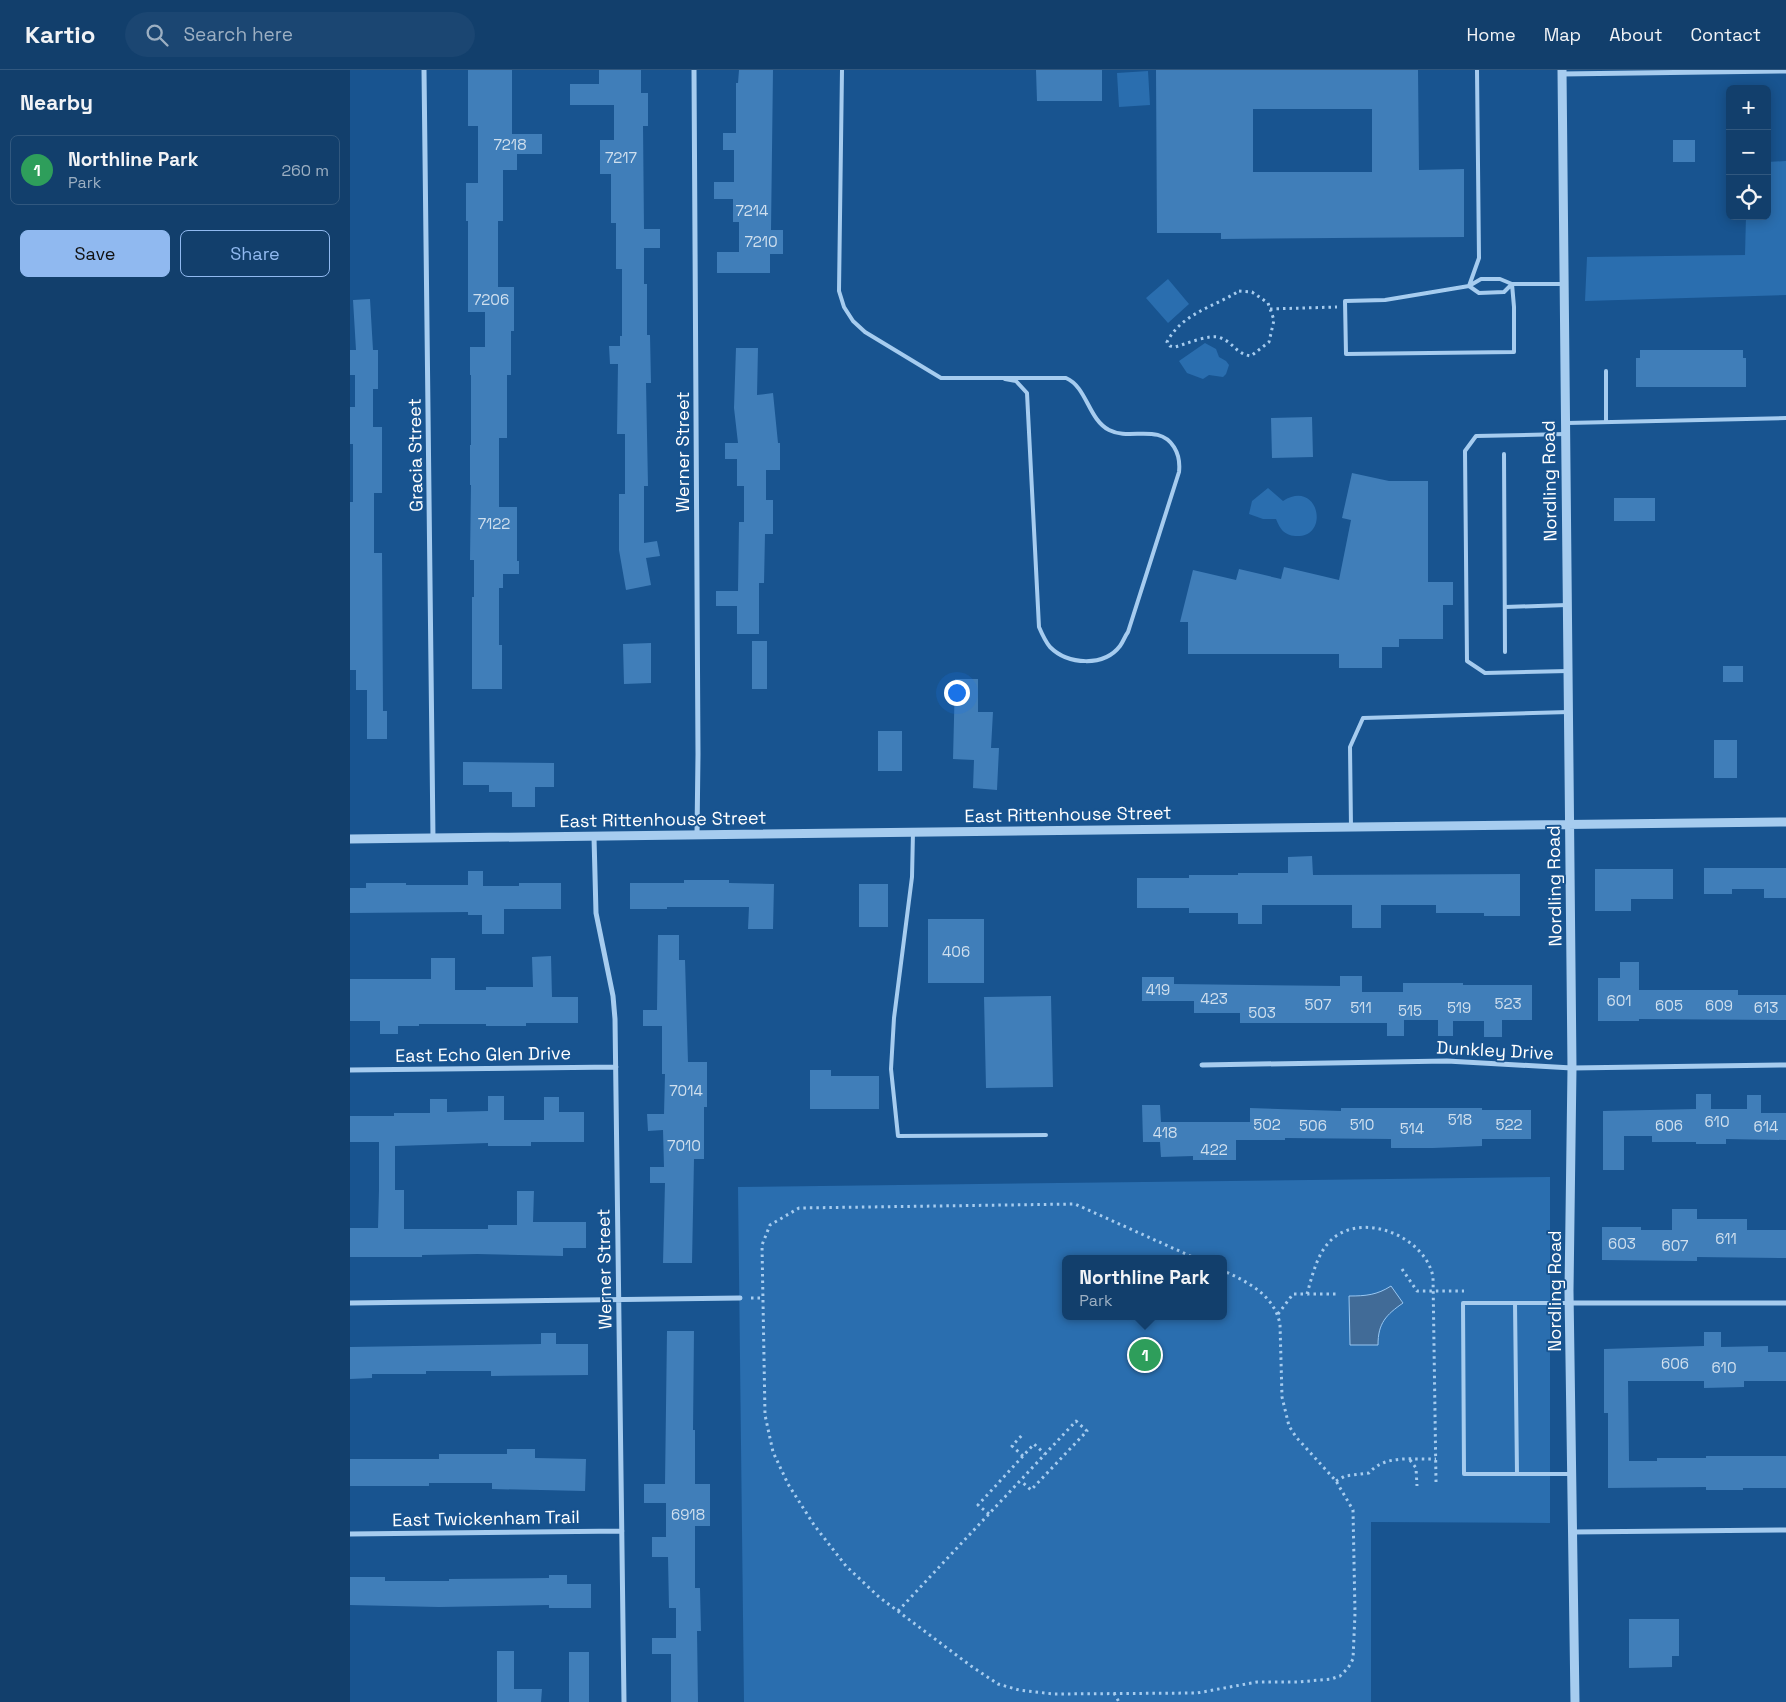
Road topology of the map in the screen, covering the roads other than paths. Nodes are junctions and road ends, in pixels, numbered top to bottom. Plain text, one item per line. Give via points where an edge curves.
1 (424, 70) edge
2 (694, 70) edge
3 (842, 70) edge
4 (1477, 70) edge
5 (1786, 71) edge
6 (1562, 72) edge
7 (1600, 72) edge
8 (1512, 284) junction
9 (1564, 284) junction
10 (1469, 286) junction
11 (1606, 371) dead end
12 (1005, 379) junction
13 (1786, 418) edge
14 (1606, 422) junction
15 (1565, 423) junction
16 (1565, 434) junction
17 (1504, 454) dead end
18 (1567, 605) junction
19 (1505, 607) junction
20 (1505, 652) dead end
21 (1568, 671) junction
22 (1568, 712) junction
23 (1786, 822) edge
24 (1570, 825) junction
25 (1351, 827) junction
26 (913, 832) junction
27 (697, 834) junction
28 (594, 838) junction
29 (350, 839) edge
30 (434, 839) junction
31 (1202, 1065) dead end
32 (1786, 1065) edge
33 (616, 1067) junction
34 (1572, 1068) junction
35 (350, 1070) edge
36 (1046, 1135) dead end
37 (740, 1298) dead end
38 (618, 1300) junction
39 (1786, 1302) edge
40 (350, 1303) edge
41 (1515, 1304) junction
42 (1570, 1304) junction
43 (1517, 1474) junction
44 (1572, 1474) junction
45 (1786, 1530) edge
46 (622, 1531) junction
47 (1572, 1532) junction
48 (350, 1534) edge
49 (624, 1702) edge
50 (1575, 1702) edge

1 - 30 street, Gracia Street
2 - 27 street, Werner Street
3 - 12 lane via 839,292 844,307 865,332 941,378
4 - 10 lane via 1479,258
5 - 7 street
6 - 7 street
6 - 9 street, Nordling Road
8 - 9 lane
8 - 10 lane via 1500,279 1480,279
8 - 10 lane via 1504,292 1479,293
8 - 10 lane via 1514,352 1346,354 1345,301 1385,300
9 - 15 street, Nordling Road
11 - 14 lane
12 - 12 lane via 1016,381 1026,393 1039,627 1043,637 1058,653 1079,661 1101,658 1120,646 1128,632 1178,472 1178,457 1171,443 1158,434 1119,434 1104,427 1076,385 1066,378
13 - 14 lane
14 - 15 lane
15 - 16 street, Nordling Road
16 - 18 street, Nordling Road
16 - 21 lane via 1476,436 1465,451 1467,661 1485,673
17 - 19 lane
18 - 19 lane
18 - 21 street, Nordling Road
19 - 20 lane
21 - 22 street, Nordling Road
22 - 24 street, Nordling Road
22 - 25 lane via 1363,718 1350,747
23 - 24 street, East Rittenhouse Street
24 - 25 street, East Rittenhouse Street
24 - 34 street, Nordling Road
25 - 26 street, East Rittenhouse Street
26 - 27 street, East Rittenhouse Street
26 - 36 lane via 912,877 894,1018 891,1069 898,1136
27 - 28 street, East Rittenhouse Street
28 - 30 street, East Rittenhouse Street
28 - 33 street, Werner Street via 596,913 613,996
29 - 30 street, East Rittenhouse Street
31 - 34 street, Dunkley Drive via 1447,1061
32 - 34 street, Dunkley Drive
33 - 35 street, East Echo Glen Drive
33 - 38 street, Werner Street
34 - 42 street, Nordling Road
37 - 38 street
38 - 40 street
38 - 46 street, Werner Street
39 - 42 street
41 - 42 lane
41 - 43 lane
41 - 43 lane via 1463,1304 1464,1474
42 - 44 street, Nordling Road
43 - 44 lane
44 - 47 street, Nordling Road
45 - 47 street
46 - 48 street, East Twickenham Trail
46 - 49 street, Werner Street
47 - 50 street, Nordling Road

